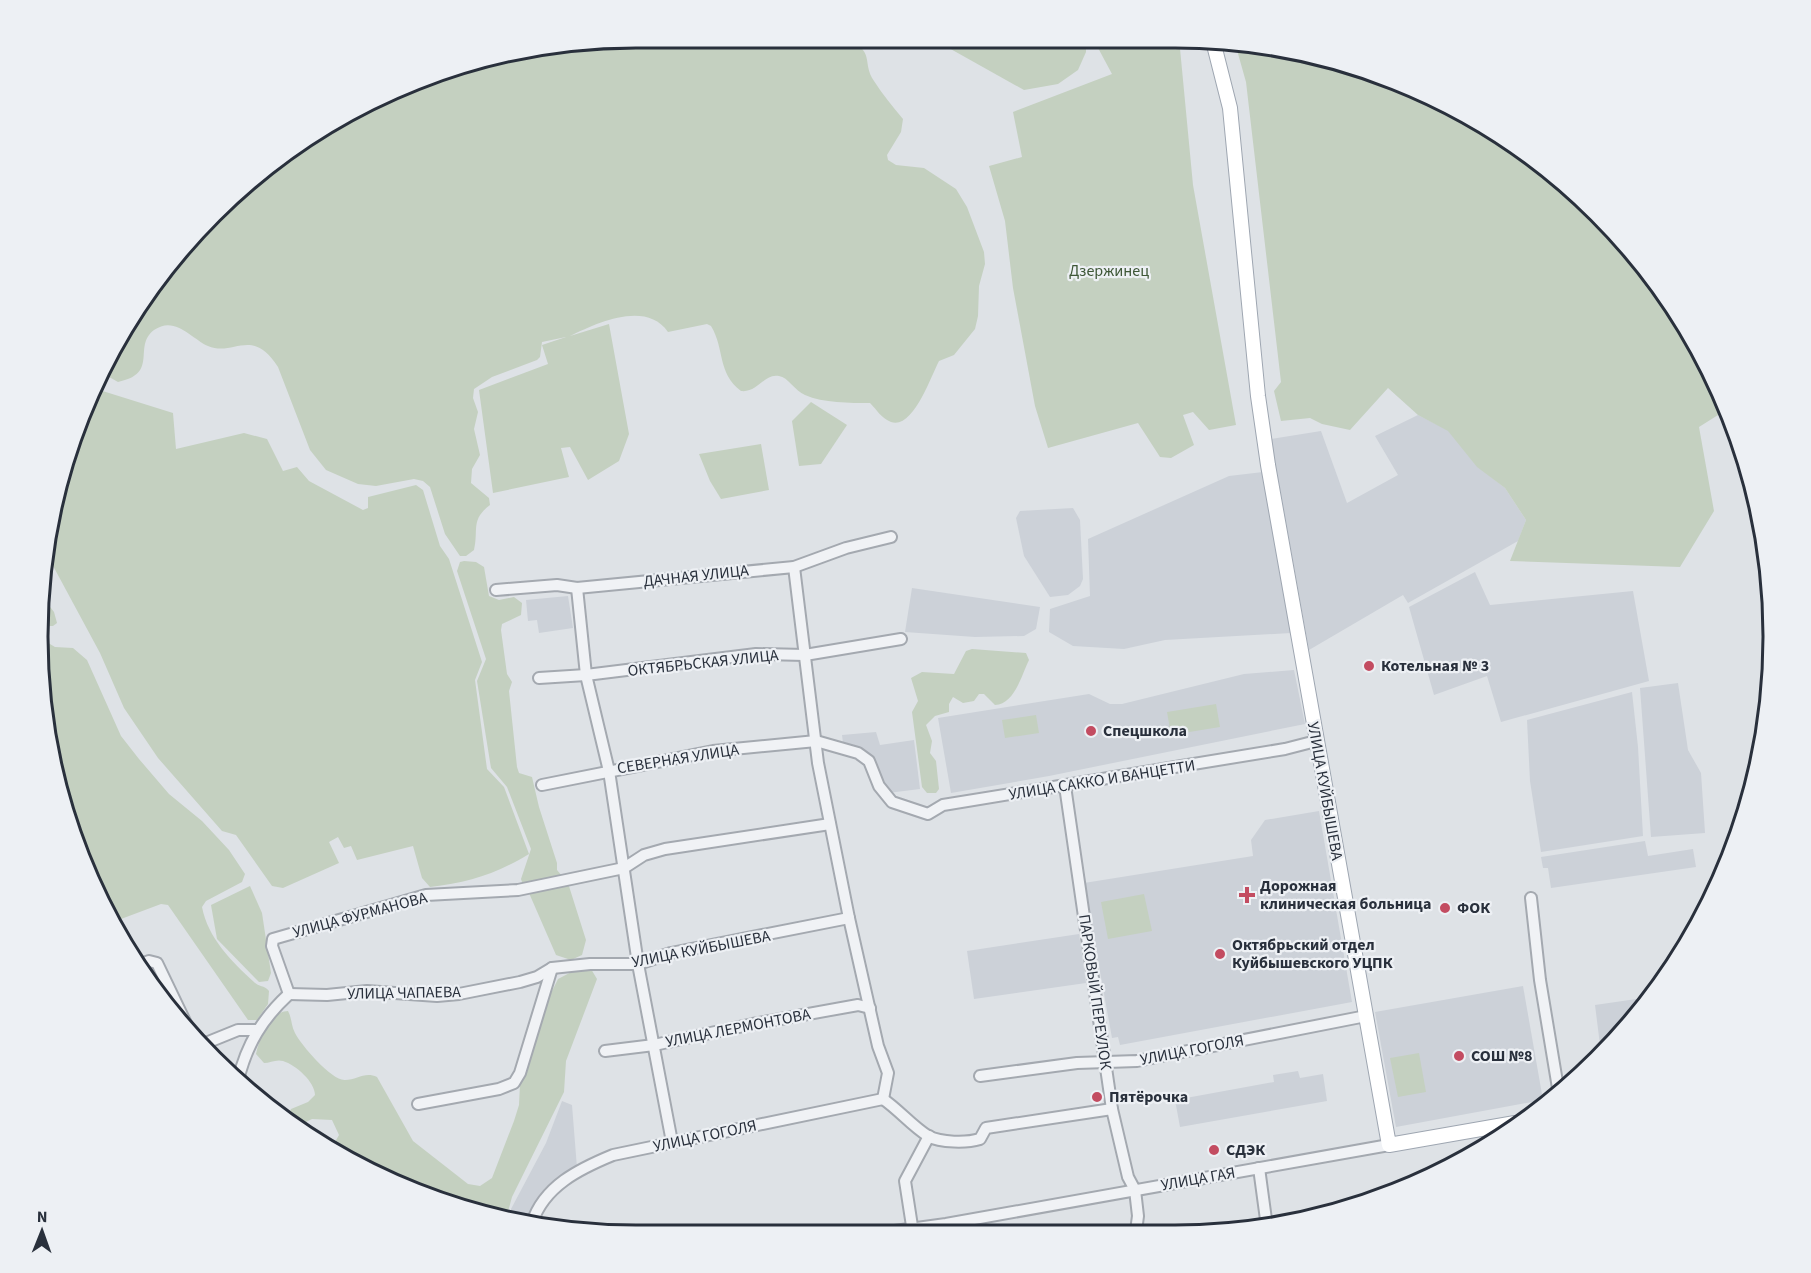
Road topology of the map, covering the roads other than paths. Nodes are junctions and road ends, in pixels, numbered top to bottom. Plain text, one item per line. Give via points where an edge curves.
1 (1215, 49) edge
2 (891, 537) dead end
3 (794, 567) junction
4 (578, 588) junction
5 (496, 590) dead end
6 (901, 639) dead end
7 (805, 655) junction
8 (586, 675) junction
9 (539, 678) dead end
10 (816, 741) junction
11 (1316, 741) junction
12 (609, 771) junction
13 (542, 785) dead end
14 (1065, 786) junction
15 (830, 824) junction
16 (624, 868) junction
17 (1531, 898) dead end
18 (849, 918) junction
19 (146, 962) edge
20 (638, 964) junction
21 (552, 968) junction
22 (289, 994) junction
23 (176, 1002) edge
24 (870, 1008) junction
25 (1366, 1016) junction
26 (256, 1030) junction
27 (209, 1042) edge
28 (654, 1045) junction
29 (605, 1052) dead end
30 (1105, 1062) junction
31 (240, 1072) edge
32 (980, 1076) dead end
33 (1557, 1084) edge
34 (883, 1099) junction
35 (418, 1104) dead end
36 (1112, 1109) junction
37 (1502, 1125) edge
38 (929, 1137) junction
39 (672, 1142) junction
40 (1389, 1145) junction
41 (1259, 1168) junction
42 (1135, 1190) junction
43 (535, 1216) edge
44 (1266, 1218) edge
45 (912, 1225) edge
46 (929, 1225) edge
47 (1137, 1225) edge

1 - 11 main road, УЛИЦА КУЙБЫШЕВА via 1230,108 1264,438
2 - 3 street, ДАЧНАЯ УЛИЦА
3 - 4 street, ДАЧНАЯ УЛИЦА
3 - 7 street
4 - 5 street, ДАЧНАЯ УЛИЦА via 557,585
4 - 8 street
6 - 7 street, ОКТЯБРЬСКАЯ УЛИЦА
7 - 8 street, ОКТЯБРЬСКАЯ УЛИЦА via 756,654
7 - 10 street
8 - 9 street, ОКТЯБРЬСКАЯ УЛИЦА
8 - 12 street
10 - 12 street, СЕВЕРНАЯ УЛИЦА via 713,751
10 - 14 street, УЛИЦА САККО И ВАНЦЕТТИ via 858,753 868,761 879,786 892,802 928,814 943,805
10 - 15 street
11 - 14 street, УЛИЦА САККО И ВАНЦЕТТИ
11 - 25 main road, УЛИЦА КУЙБЫШЕВА
12 - 13 street, СЕВЕРНАЯ УЛИЦА
12 - 16 street
14 - 30 street, ПАРКОВЫЙ ПЕРЕУЛОК
15 - 16 street via 665,849 644,855
15 - 18 street
16 - 20 street
16 - 22 street, УЛИЦА ФУРМАНОВА via 519,890 426,895 273,939
17 - 33 street
18 - 20 street, УЛИЦА КУЙБЫШЕВА via 671,953
18 - 24 street
19 - 23 street via 157,963
20 - 21 street, УЛИЦА КУЙБЫШЕВА
20 - 28 street
21 - 22 street, УЛИЦА ЧАПАЕВА via 520,982 459,994
21 - 35 street via 514,1083
22 - 26 street
24 - 28 street, УЛИЦА ЛЕРМОНТОВА via 858,1005
24 - 34 street via 888,1073
25 - 30 street, УЛИЦА ГОГОЛЯ via 1137,1061
25 - 40 main road, УЛИЦА КУЙБЫШЕВА
26 - 27 street via 238,1030
26 - 31 street
28 - 29 street, УЛИЦА ЛЕРМОНТОВА
28 - 39 street
30 - 32 street, УЛИЦА ГОГОЛЯ
30 - 36 street, ПАРКОВЫЙ ПЕРЕУЛОК
34 - 38 street
34 - 39 street, УЛИЦА ГОГОЛЯ
36 - 38 street via 986,1128 980,1139 972,1141
36 - 42 street, ПАРКОВЫЙ ПЕРЕУЛОК via 1128,1177
37 - 40 main road, УЛИЦА ГАЯ
38 - 45 street via 905,1181
39 - 43 street, УЛИЦА ГОГОЛЯ via 593,1163 561,1182 541,1203
40 - 41 street, УЛИЦА ГАЯ
41 - 42 street, УЛИЦА ГАЯ
41 - 44 street
42 - 46 street, УЛИЦА ГАЯ
42 - 47 street, ПАРКОВЫЙ ПЕРЕУЛОК

